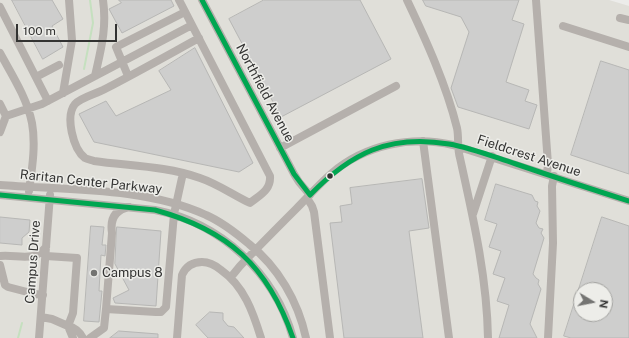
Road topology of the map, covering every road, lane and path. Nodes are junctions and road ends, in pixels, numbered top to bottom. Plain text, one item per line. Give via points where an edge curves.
1 (69, 0) edge
2 (103, 0) edge
3 (179, 0) edge
4 (202, 0) edge
5 (407, 0) edge
6 (536, 0) edge
7 (0, 8) edge
8 (185, 12) junction
9 (620, 18) dead end
10 (629, 20) edge
11 (192, 25) junction
12 (563, 26) dead end
13 (199, 38) junction
14 (629, 47) edge
15 (0, 53) edge
16 (122, 62) junction
17 (59, 65) dead end
18 (95, 76) junction
19 (128, 76) junction
20 (36, 78) junction
21 (396, 86) dead end
22 (63, 93) junction
23 (48, 101) junction
24 (0, 104) edge
25 (28, 109) junction
26 (6, 116) junction
27 (0, 132) edge
28 (423, 141) junction
29 (458, 146) junction
30 (280, 148) junction
31 (492, 156) junction
32 (183, 173) junction
33 (550, 175) junction
34 (0, 185) edge
35 (30, 187) junction
36 (51, 188) junction
37 (0, 195) edge
38 (308, 196) junction
39 (29, 198) junction
40 (50, 200) junction
41 (629, 201) edge
42 (175, 204) junction
43 (132, 207) junction
44 (174, 214) junction
45 (472, 217) junction
46 (46, 247) junction
47 (256, 250) junction
48 (0, 256) edge
49 (46, 256) junction
50 (247, 258) junction
51 (0, 265) edge
52 (231, 277) junction
53 (43, 295) junction
54 (106, 309) junction
55 (41, 317) junction
56 (68, 326) junction
57 (39, 338) edge
58 (73, 338) edge
59 (83, 338) edge
60 (90, 338) edge
61 (177, 338) edge
62 (261, 338) edge
63 (293, 338) edge
64 (306, 338) edge
65 (330, 338) edge
66 (449, 338) edge
67 (488, 338) edge
68 (548, 338) edge

1 - 22 street via 72,40
2 - 18 street via 104,35
3 - 8 street
4 - 30 street, Northfield Avenue
5 - 29 street via 439,73 457,128
6 - 33 street
7 - 20 street
8 - 11 street
8 - 16 street via 116,47
9 - 10 street
11 - 13 street
11 - 16 street
12 - 14 street
13 - 19 street
13 - 32 street via 271,182 268,189 250,203 215,184
15 - 25 street
16 - 18 street
16 - 19 street
17 - 20 street
18 - 22 street
19 - 32 street via 74,106 70,128 75,143 84,157 94,161
20 - 23 street
21 - 30 street
22 - 23 street
23 - 25 street
24 - 26 street
25 - 26 street
25 - 35 street via 33,136
26 - 27 street
28 - 29 street, Fieldcrest Avenue
28 - 38 street, Fieldcrest Avenue via 389,145 359,156 333,173
28 - 66 street
29 - 31 street, Fieldcrest Avenue
29 - 45 street
30 - 38 street, Northfield Avenue
31 - 33 street, Fieldcrest Avenue
31 - 45 street
32 - 42 street
33 - 41 street, Fieldcrest Avenue
33 - 68 street via 553,243
34 - 35 street, Raritan Center Parkway
35 - 36 street, Raritan Center Parkway
35 - 39 street
36 - 40 street, Campus Drive
36 - 42 street, Raritan Center Parkway via 132,195
37 - 39 street, Raritan Center Parkway
38 - 47 street, Fieldcrest Avenue
38 - 65 street, Northfield Avenue via 314,212
39 - 40 street, Raritan Center Parkway
40 - 43 street, Raritan Center Parkway
40 - 46 street, Campus Drive
42 - 44 street
42 - 47 street, Raritan Center Parkway via 216,221
43 - 44 street, Raritan Center Parkway
43 - 54 street via 119,212 111,224
44 - 50 street, Raritan Center Parkway via 195,222
44 - 54 street via 166,308 161,312
45 - 67 street via 483,281
46 - 48 street via 31,257
46 - 49 street, Campus Drive
47 - 50 street, Fieldcrest Avenue
47 - 64 street, Raritan Center Parkway via 273,268 290,293
49 - 53 street, Campus Drive
49 - 56 street via 77,258 73,313
50 - 52 street, Fieldcrest Avenue
50 - 63 street, Raritan Center Parkway via 277,298
51 - 53 street via 5,285
52 - 61 street via 207,263 195,263 186,268 181,280
52 - 62 street via 246,298
53 - 55 street, Campus Drive
54 - 60 street via 104,328
55 - 56 street
55 - 57 street, Campus Drive
56 - 58 street
56 - 59 street via 72,326

